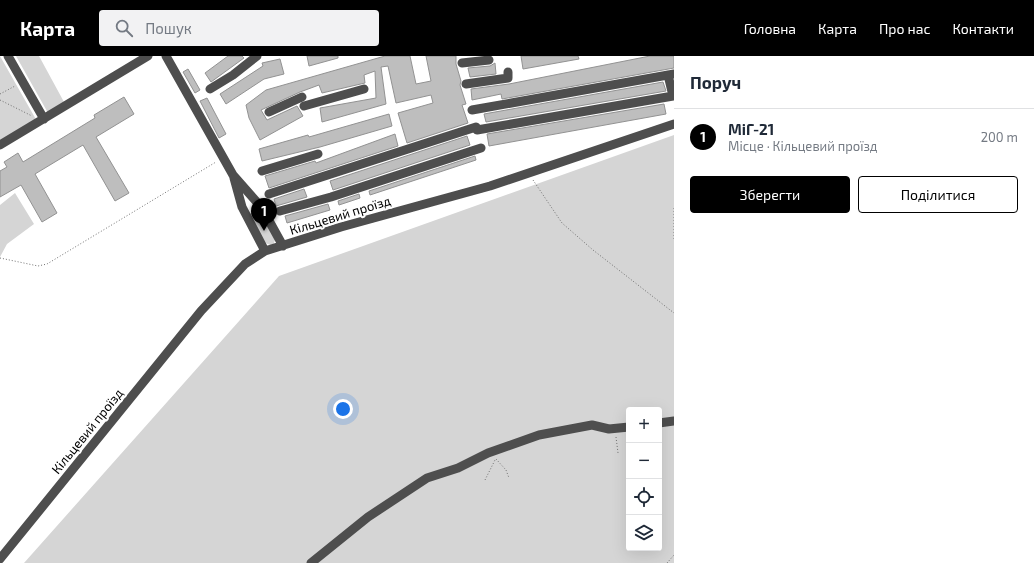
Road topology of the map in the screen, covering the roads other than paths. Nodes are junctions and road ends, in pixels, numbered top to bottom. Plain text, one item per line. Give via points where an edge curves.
1 (8, 56) edge
2 (148, 56) edge
3 (166, 56) edge
4 (258, 56) edge
5 (489, 60) dead end
6 (462, 64) dead end
7 (508, 72) dead end
8 (671, 74) edge
9 (466, 84) dead end
10 (210, 89) dead end
11 (364, 89) dead end
12 (674, 97) edge
13 (472, 110) dead end
14 (269, 112) dead end
15 (43, 120) junction
16 (674, 124) edge
17 (0, 145) edge
18 (481, 148) dead end
19 (318, 154) dead end
20 (262, 171) dead end
21 (233, 175) junction
22 (269, 194) dead end
23 (280, 211) dead end
24 (283, 246) junction
25 (266, 252) junction
26 (674, 421) edge
27 (662, 423) edge
28 (626, 427) edge
29 (0, 559) edge
30 (310, 563) edge

1 - 15 street
2 - 15 street
3 - 21 street
4 - 10 street
5 - 6 street
7 - 9 street via 508,78
8 - 12 street
8 - 13 street
11 - 14 street via 303,101
12 - 22 street via 476,129
15 - 17 street
16 - 24 street, Кільцевий проїзд via 490,186 341,227
18 - 23 street
19 - 20 street
21 - 24 street via 262,208
21 - 25 street via 242,207
24 - 25 street, Кільцевий проїзд
25 - 29 street, Кільцевий проїзд via 245,264 202,311
26 - 27 street
28 - 30 street via 609,429 592,425 546,434 494,456 427,478 368,517

